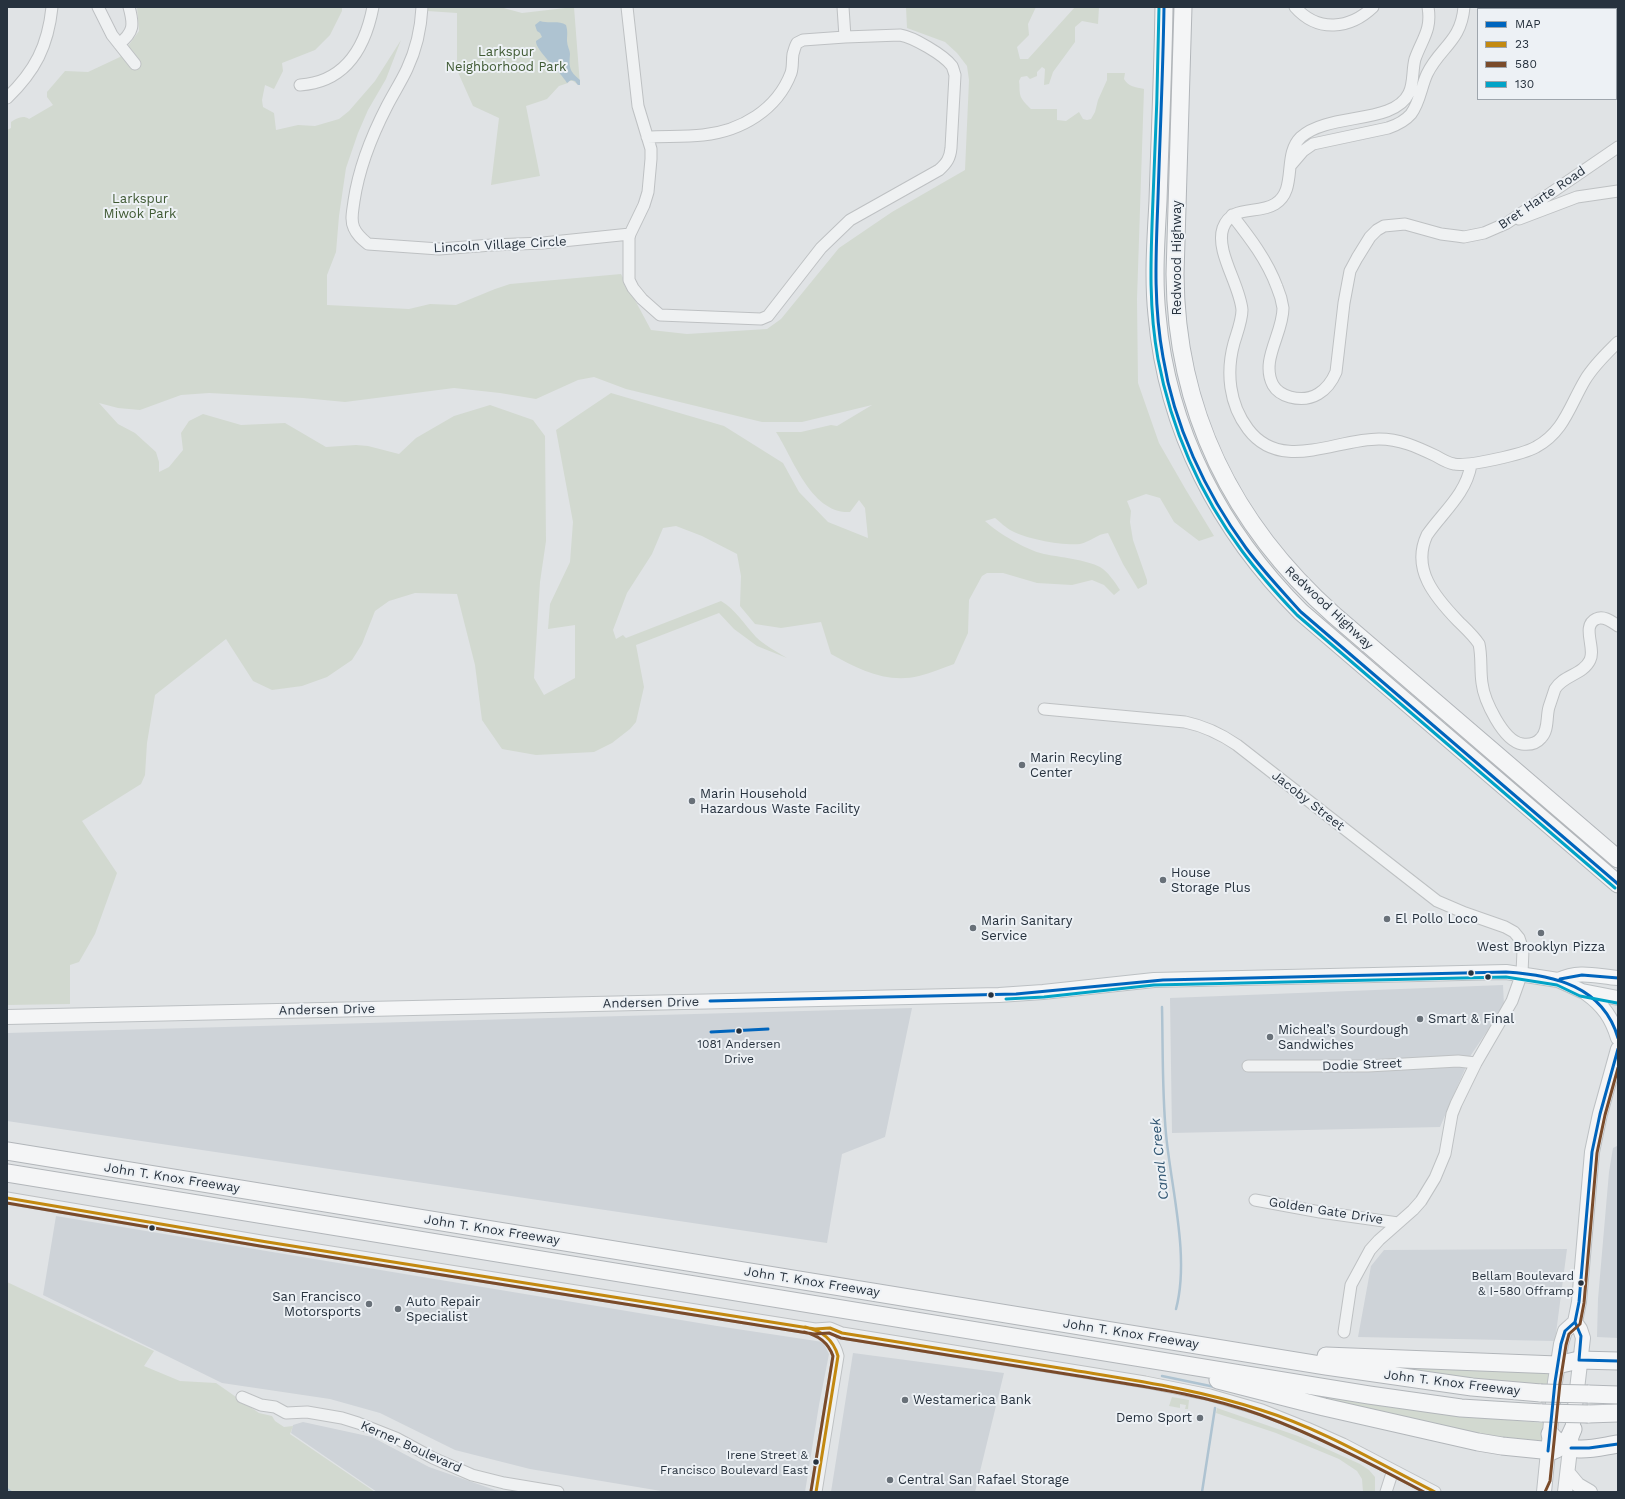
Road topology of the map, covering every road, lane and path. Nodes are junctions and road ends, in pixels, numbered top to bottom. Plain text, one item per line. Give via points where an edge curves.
1 (52, 7) edge
2 (98, 7) edge
3 (129, 7) edge
4 (373, 7) edge
5 (422, 7) edge
6 (627, 7) edge
7 (843, 7) edge
8 (1164, 7) edge
9 (1183, 7) edge
10 (1295, 7) edge
11 (1374, 7) edge
12 (1428, 7) edge
13 (1464, 7) edge
14 (845, 37) junction
15 (119, 44) junction
16 (135, 64) dead end
17 (300, 85) dead end
18 (1416, 88) junction
19 (7, 98) edge
20 (647, 136) junction
21 (1618, 147) edge
22 (1291, 165) junction
23 (1618, 191) edge
24 (1232, 216) junction
25 (1507, 222) junction
26 (630, 234) junction
27 (1618, 342) edge
28 (1471, 465) junction
29 (1618, 626) edge
30 (1044, 709) dead end
31 (1618, 859) edge
32 (1618, 884) edge
33 (1522, 973) junction
34 (1618, 978) edge
35 (1558, 980) junction
36 (1582, 991) junction
37 (1618, 998) edge
38 (7, 1017) edge
39 (1618, 1038) edge
40 (1618, 1049) edge
41 (1476, 1063) junction
42 (1248, 1066) dead end
43 (7, 1151) edge
44 (7, 1173) edge
45 (7, 1198) edge
46 (1255, 1200) dead end
47 (1398, 1223) junction
48 (1575, 1322) junction
49 (815, 1329) junction
50 (1344, 1332) dead end
51 (842, 1333) junction
52 (1196, 1345) junction
53 (1114, 1353) junction
54 (838, 1356) junction
55 (1579, 1360) junction
56 (1618, 1361) edge
57 (1557, 1365) junction
58 (1618, 1395) edge
59 (242, 1397) dead end
60 (1618, 1413) edge
61 (1573, 1429) joint
62 (1550, 1434) joint
63 (1618, 1444) edge
64 (1561, 1448) junction
65 (1393, 1470) junction
66 (1568, 1473) junction
67 (1543, 1488) edge
68 (558, 1492) edge
69 (816, 1492) edge
70 (1386, 1492) edge
71 (1435, 1492) edge
72 (1565, 1492) edge
73 (1590, 1492) edge

1 - 19 street via 47,38 39,58 30,73
2 - 15 street
3 - 15 street via 131,30
4 - 17 street via 366,34 351,60 327,79 315,84
5 - 26 street, Lincoln Village Circle via 418,33 407,69 365,153 352,217 353,227 359,237 368,244 439,249 558,242
6 - 20 street via 636,96
7 - 14 street
8 - 32 highway, Redwood Highway via 1157,315 1165,370 1174,406 1186,442 1202,476 1240,541 1275,585 1301,612
9 - 31 highway, Redwood Highway via 1176,311 1190,390 1221,470 1258,533 1305,589
10 - 11 street via 1316,22 1336,25 1356,20
12 - 18 street via 1428,30 1415,59
13 - 18 street via 1462,21 1455,36
14 - 20 street via 803,40 797,43 793,54 792,71 783,89 773,103 745,124 734,129 703,135
14 - 26 street via 909,37 952,66 955,75 951,148 946,164 850,220 821,248 768,316 762,319 660,315 642,299 629,280
15 - 16 street
18 - 22 street via 1393,110 1326,124 1309,132 1298,140 1291,157
18 - 22 street via 1418,102 1411,114 1398,124 1382,130 1313,144 1303,150
20 - 26 street via 651,159 648,192
21 - 25 street, Bret Harte Road
22 - 24 street via 1285,191 1277,203 1267,208 1242,211
23 - 25 street via 1577,197
24 - 25 street, Bret Harte Road via 1264,258 1281,298 1282,317 1269,365 1270,376 1274,386 1284,396 1302,399 1310,398 1325,389 1336,372 1350,271 1377,230 1384,226 1405,224 1441,234 1464,237 1484,233
24 - 28 street via 1224,228 1222,241 1242,313 1232,350 1229,381 1240,418 1248,430 1265,445 1284,451 1309,451 1378,439 1401,441 1453,464
27 - 28 street via 1595,365 1561,426 1545,441 1526,451
28 - 29 street via 1460,493 1427,534 1423,542 1421,560 1432,591 1479,644 1482,684 1486,698 1498,722 1514,741 1533,744 1540,740 1556,688 1586,666 1590,660 1592,654 1589,627 1593,620 1599,617 1608,619
30 - 33 street, Jacoby Street via 1185,722 1206,727 1227,738 1438,901 1514,932 1523,950
33 - 35 main road, Andersen Drive
33 - 38 main road, Andersen Drive via 1154,980 999,995
33 - 41 street, Jacoby Street via 1512,1001
34 - 35 main road, Andersen Drive via 1581,974
35 - 36 main road, Andersen Drive
36 - 37 main road, Andersen Drive
36 - 39 main road via 1603,1006
40 - 48 main road via 1592,1152 1581,1283
41 - 42 street, Dodie Street via 1458,1061 1368,1066
41 - 47 street, Jacoby Street via 1452,1114 1445,1154 1435,1178 1421,1201
43 - 52 highway, John T. Knox Freeway
44 - 53 highway, John T. Knox Freeway
45 - 49 street
46 - 47 street, Golden Gate Drive
47 - 50 street, Jacoby Street via 1370,1250 1351,1285
48 - 55 main road via 1583,1338
48 - 57 main road via 1564,1331
49 - 51 street via 830,1328
49 - 54 street via 831,1340
51 - 54 street via 841,1354
51 - 65 street via 1210,1395 1252,1407 1307,1428
52 - 57 highway via 1351,1357
52 - 58 highway, John T. Knox Freeway, bridge via 1490,1389
53 - 60 highway, bridge via 1406,1401 1542,1413
53 - 64 highway via 1336,1410 1494,1445
54 - 69 street
55 - 56 highway
55 - 57 highway
55 - 61 main road
57 - 62 main road
59 - 68 street, Kerner Boulevard via 286,1413 307,1412 358,1423 396,1438 466,1473 499,1482
61 - 64 highway
62 - 64 highway
63 - 64 highway
64 - 66 main road
64 - 67 main road
65 - 70 street
65 - 71 street
66 - 72 main road
66 - 73 main road via 1578,1485

